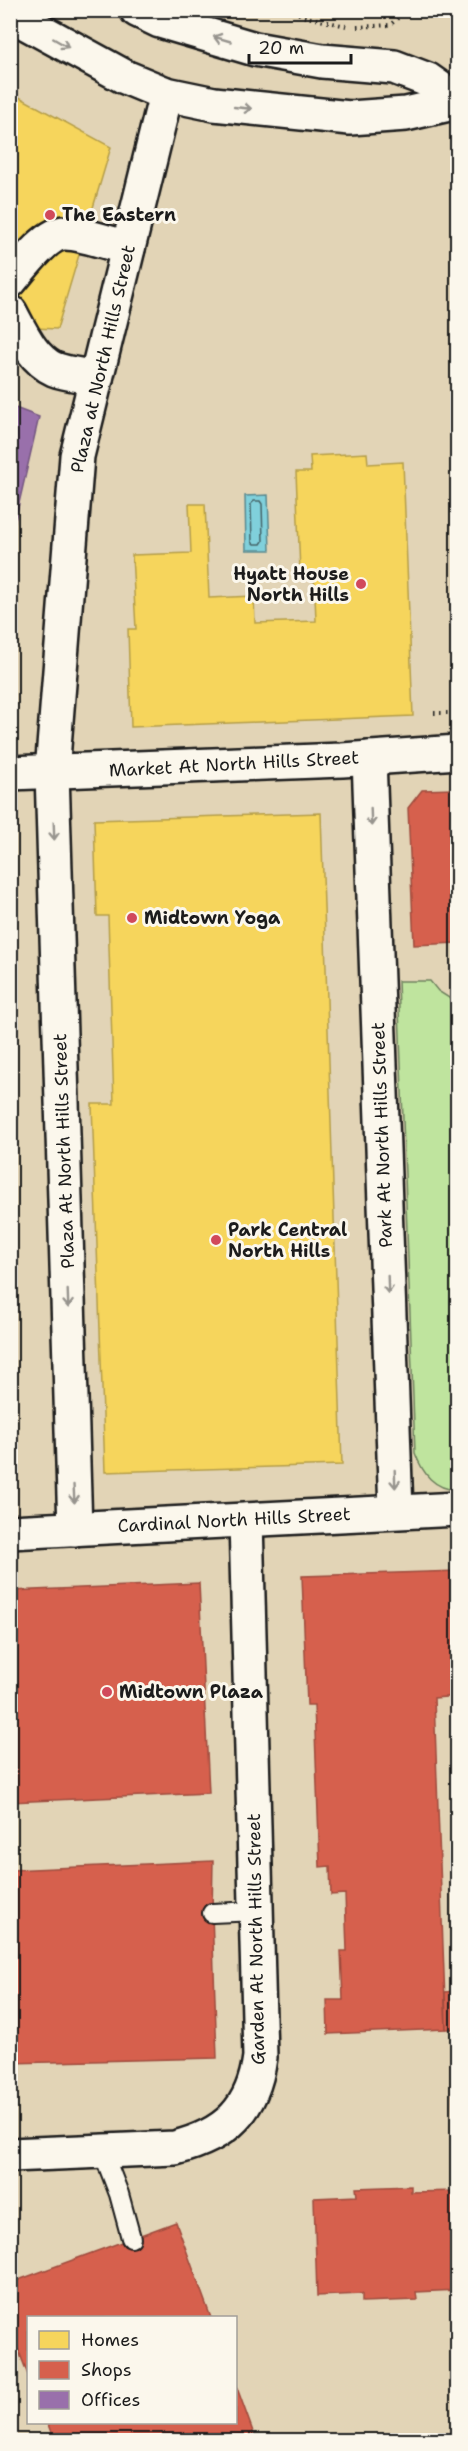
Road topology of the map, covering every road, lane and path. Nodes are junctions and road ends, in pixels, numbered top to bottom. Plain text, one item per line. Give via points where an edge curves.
1 (137, 10) edge
2 (294, 10) edge
3 (407, 10) edge
4 (10, 14) edge
5 (166, 94) junction
6 (458, 102) edge
7 (128, 249) junction
8 (10, 281) edge
9 (10, 312) edge
10 (96, 378) junction
11 (434, 713) dead end
12 (448, 713) dead end
13 (458, 752) edge
14 (369, 758) junction
15 (52, 772) junction
16 (10, 773) edge
17 (458, 1509) edge
18 (396, 1511) junction
19 (246, 1520) junction
20 (75, 1529) junction
21 (10, 1532) edge
22 (256, 1911) junction
23 (212, 1912) dead end
24 (102, 2150) junction
25 (10, 2155) edge
26 (131, 2238) dead end

6 -> 1 street via 428,80 394,67 322,61 255,49 160,21
2 - 3 path via 302,16 352,28 390,24
4 -> 5 street via 104,67
5 -> 6 street via 234,107 350,118 406,114
5 - 7 street, Plaza at North Hills Street
7 - 8 street via 66,233 54,235
7 - 10 street, Plaza at North Hills Street
9 - 10 street via 44,363
10 - 15 street, Plaza at North Hills Street via 77,456
11 - 12 path
13 - 14 street, Market At North Hills Street
14 - 15 street, Market At North Hills Street
14 -> 18 street, Park At North Hills Street
15 - 16 street, Market At North Hills Street
15 -> 20 street, Plaza At North Hills Street
17 - 18 street, Cardinal North Hills Street
18 - 19 street, Cardinal North Hills Street
19 - 20 street, Cardinal North Hills Street
19 - 22 street, Garden At North Hills Street
20 - 21 street, Cardinal North Hills Street
22 - 23 lane
22 - 24 street, Garden At North Hills Street via 261,2057 251,2093 239,2114 201,2141 175,2148
24 - 25 street, Garden At North Hills Street
24 - 26 lane

